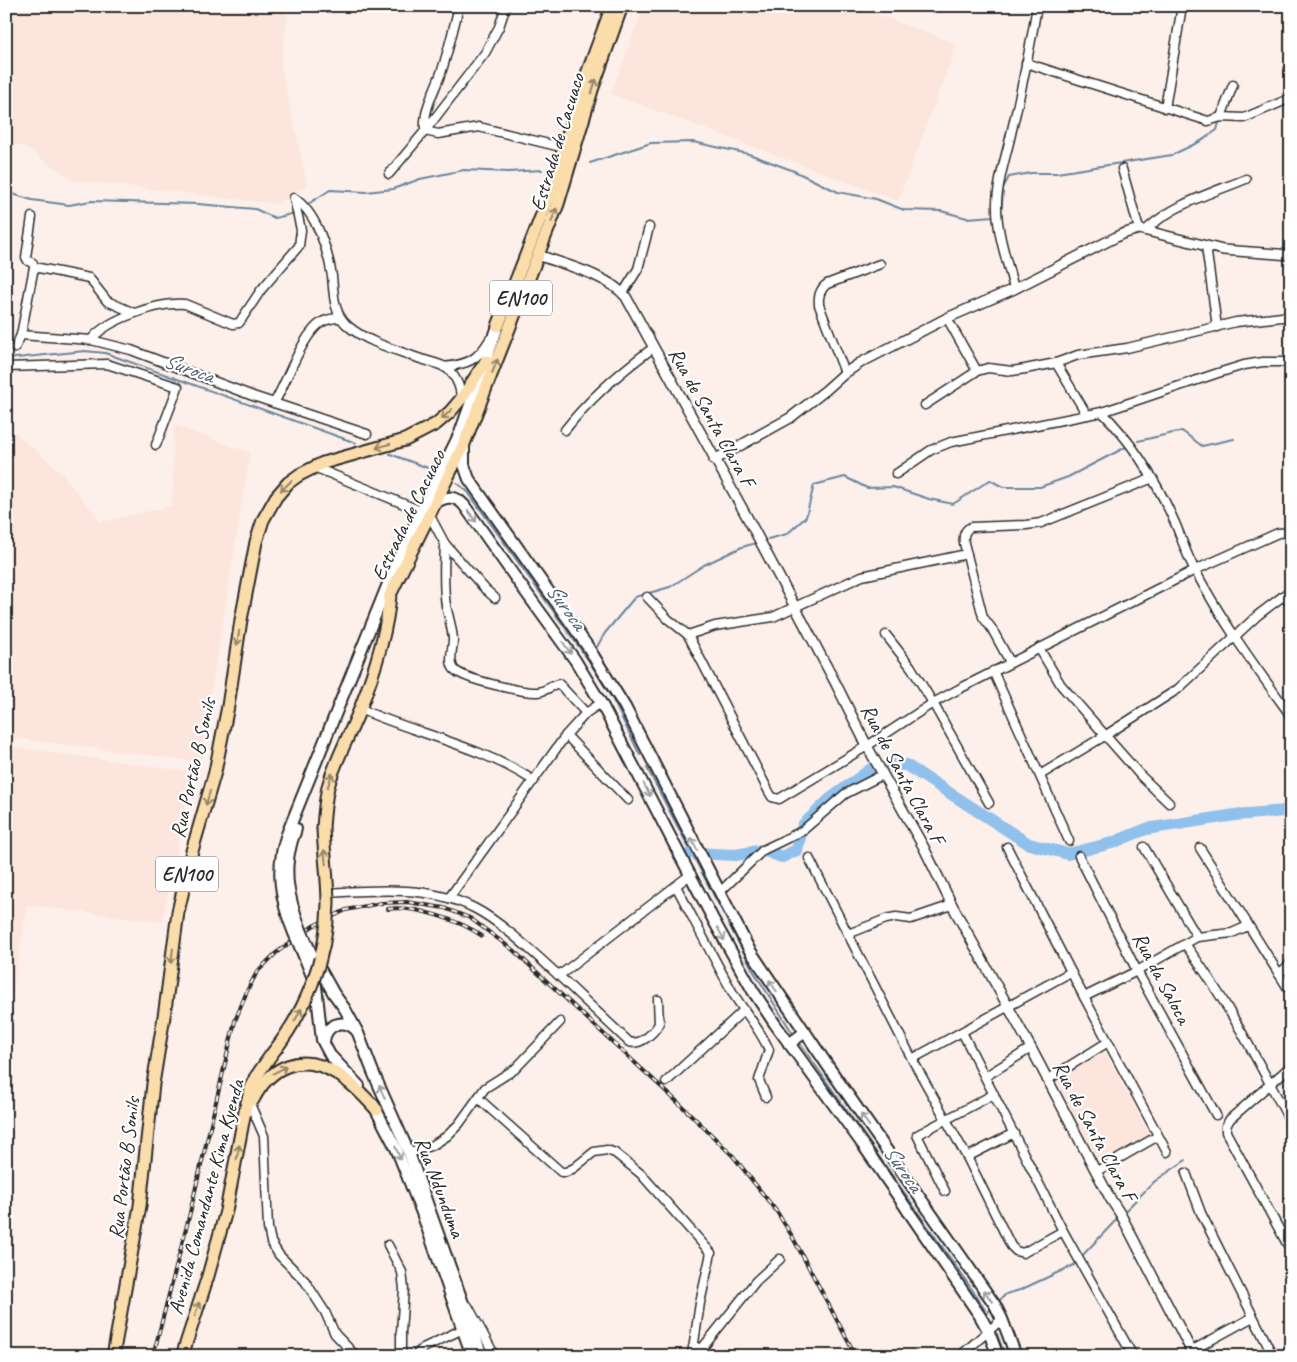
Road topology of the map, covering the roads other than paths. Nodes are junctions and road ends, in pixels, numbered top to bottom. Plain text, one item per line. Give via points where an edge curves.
1 (459, 6) edge
2 (506, 6) edge
3 (612, 6) edge
4 (622, 6) edge
5 (1036, 6) edge
6 (1182, 6) edge
7 (1026, 63) junction
8 (1233, 84) dead end
9 (1291, 98) edge
10 (1165, 108) junction
11 (1221, 117) junction
12 (425, 131) junction
13 (565, 148) junction
14 (1122, 169) dead end
15 (389, 174) dead end
16 (1246, 180) dead end
17 (32, 217) dead end
18 (649, 227) dead end
19 (1143, 229) junction
20 (1206, 246) junction
21 (1291, 255) edge
22 (538, 256) junction
23 (880, 264) dead end
24 (34, 266) junction
25 (1014, 289) junction
26 (623, 293) junction
27 (134, 313) junction
28 (1291, 316) edge
29 (340, 318) junction
30 (947, 318) junction
31 (498, 326) junction
32 (1217, 326) junction
33 (21, 335) junction
34 (91, 340) junction
35 (15, 348) dead end
36 (654, 348) junction
37 (486, 361) junction
38 (1291, 362) edge
39 (1056, 363) junction
40 (6, 367) edge
41 (444, 367) junction
42 (977, 371) junction
43 (845, 372) junction
44 (461, 398) junction
45 (274, 403) junction
46 (925, 405) dead end
47 (1102, 412) junction
48 (1088, 415) junction
49 (565, 430) dead end
50 (367, 434) dead end
51 (464, 444) junction
52 (156, 445) dead end
53 (361, 453) joint
54 (714, 460) junction
55 (314, 467) junction
56 (447, 468) junction
57 (896, 474) dead end
58 (1153, 478) junction
59 (428, 510) junction
60 (1291, 532) edge
61 (445, 544) junction
62 (967, 554) junction
63 (1195, 570) junction
64 (1291, 590) edge
65 (390, 595) junction
66 (1283, 596) junction
67 (648, 597) dead end
68 (495, 598) dead end
69 (1291, 604) edge
70 (794, 608) junction
71 (688, 635) junction
72 (886, 635) dead end
73 (1234, 636) junction
74 (1039, 648) junction
75 (1010, 662) junction
76 (993, 671) junction
77 (601, 703) junction
78 (933, 703) junction
79 (360, 709) junction
80 (586, 713) junction
81 (1291, 716) edge
82 (1106, 735) junction
83 (566, 736) junction
84 (867, 746) junction
85 (651, 758) junction
86 (634, 767) junction
87 (882, 775) junction
88 (1040, 775) junction
89 (534, 781) junction
90 (628, 800) dead end
91 (988, 803) dead end
92 (1169, 803) dead end
93 (1070, 841) dead end
94 (1007, 847) dead end
95 (1144, 847) dead end
96 (1200, 848) dead end
97 (1079, 856) dead end
98 (809, 858) dead end
99 (691, 874) junction
100 (676, 886) junction
101 (720, 892) junction
102 (328, 893) junction
103 (449, 898) junction
104 (952, 906) junction
105 (1248, 926) junction
106 (297, 932) junction
107 (848, 934) junction
108 (1197, 937) junction
109 (1185, 944) junction
110 (308, 955) junction
111 (1291, 963) edge
112 (1071, 972) junction
113 (1138, 972) junction
114 (557, 974) junction
115 (1279, 974) junction
116 (1291, 994) edge
117 (1084, 997) junction
118 (658, 1000) dead end
119 (1008, 1007) junction
120 (744, 1010) junction
121 (560, 1022) dead end
122 (805, 1032) junction
123 (962, 1032) junction
124 (358, 1033) junction
125 (1108, 1042) junction
126 (789, 1044) junction
127 (325, 1047) junction
128 (1031, 1048) junction
129 (912, 1059) junction
130 (1291, 1066) edge
131 (986, 1076) junction
132 (1047, 1080) junction
133 (666, 1082) dead end
134 (1270, 1083) junction
135 (994, 1094) junction
136 (766, 1097) dead end
137 (478, 1098) junction
138 (250, 1106) junction
139 (377, 1110) junction
140 (1216, 1115) dead end
141 (946, 1119) junction
142 (244, 1123) junction
143 (1291, 1123) edge
144 (1014, 1133) junction
145 (1158, 1136) junction
146 (1167, 1152) dead end
147 (409, 1153) junction
148 (967, 1157) junction
149 (1097, 1171) junction
150 (1186, 1173) dead end
151 (945, 1191) dead end
152 (1063, 1231) junction
153 (388, 1245) dead end
154 (1291, 1251) edge
155 (780, 1259) dead end
156 (456, 1284) junction
157 (1253, 1317) junction
158 (1002, 1319) junction
159 (464, 1329) junction
160 (988, 1330) junction
161 (694, 1346) junction
162 (1291, 1352) edge
163 (1192, 1354) edge
164 (113, 1356) edge
165 (182, 1356) edge
166 (356, 1356) edge
167 (401, 1356) edge
168 (416, 1356) edge
169 (472, 1356) edge
170 (482, 1356) edge
171 (495, 1356) edge
172 (692, 1356) edge
173 (960, 1356) edge
174 (998, 1356) edge
175 (1016, 1356) edge
176 (1133, 1356) edge
177 (1273, 1356) edge
178 (1284, 1356) edge

1 - 12 street via 443,66 427,106
2 - 12 street via 485,53
3 - 13 main road, Estrada de Cacuaco / EN100 via 584,82
22 -> 4 main road, Estrada de Cacuaco / EN100
5 - 7 street
6 - 10 street
7 - 10 street
7 - 25 street via 997,202 1002,244
8 - 11 street
9 - 11 street via 1244,118
10 - 11 street via 1208,121
12 - 13 street via 438,134 479,127
12 - 15 street
13 - 31 main road, Estrada de Cacuaco / EN100
14 - 19 street
16 - 19 street via 1173,210
17 - 24 street via 26,257
18 - 26 street via 638,269
19 - 20 street
19 - 25 street via 1097,245
20 - 21 street via 1234,252
20 - 32 street
22 - 26 street, Rua de Santa Clara F via 588,273
51 -> 22 main road, Estrada de Cacuaco / EN100
23 - 43 street via 827,284 819,295 819,305
24 - 27 street via 89,278 107,301
24 - 33 street
25 - 30 street
26 - 36 street, Rua de Santa Clara F
27 - 29 street via 166,304 185,304 233,324 239,323 261,290 301,242 294,198 307,210 319,232
27 - 34 street via 102,329
28 - 32 street
29 - 41 street via 365,337
29 - 45 street via 330,318 312,331
30 - 42 street
30 - 43 street
31 - 37 main road, Estrada de Cacuaco
31 - 41 street via 476,358 462,365
32 - 39 street via 1134,346 1078,354
33 - 34 street
33 - 35 street
34 - 45 street via 131,350
36 - 49 street via 596,394
36 - 54 street, Rua de Santa Clara F
37 - 44 main road, Estrada de Cacuaco / EN100
37 - 56 main road, Estrada de Cacuaco
38 - 47 street via 1244,365
39 - 42 street via 1019,370 988,368
39 - 48 street
40 - 52 street via 106,364 178,387
41 - 44 street via 456,380
42 - 46 street
43 - 54 street via 790,418
44 -> 53 main road, Estrada de Cacuaco / EN100 via 436,424 405,440
45 - 50 street
47 - 48 street
47 - 58 street via 1121,432
48 - 57 street via 951,442 931,450
51 - 56 main road, Estrada de Cacuaco / EN100
51 - 85 main road via 464,465 469,480 601,666
53 - 55 main road, Rua Portão B Sonils / EN100
54 - 70 street, Rua de Santa Clara F
55 - 59 street
55 -> 164 main road, Rua Portão B Sonils / EN100 via 294,479 276,497 263,520 256,542 215,772 178,912 153,1084 140,1206
56 - 59 main road, Estrada de Cacuaco / EN100
58 - 62 street via 1041,523 971,527 963,538
58 - 63 street
59 - 61 street
59 - 65 main road, Estrada de Cacuaco / EN100
59 -> 77 main road via 448,497 456,498 464,505 575,660
59 - 106 main road, Estrada de Cacuaco via 398,559 376,610 283,847 280,890
60 - 63 street via 1278,533
61 - 68 street
61 - 80 street via 445,597 452,627 451,663 454,670 474,679 526,691 546,690 559,684
62 - 70 street via 862,576
62 - 75 street via 983,617
63 - 73 street
63 - 74 street
64 - 66 street
65 - 79 main road, Avenida Comandante Kima Kyenda / EN100 via 388,617
65 - 106 main road, Estrada de Cacuaco via 293,836 287,882
66 - 69 street
66 - 73 street
67 - 71 street
70 - 71 street via 773,617 716,626
70 - 84 street, Rua de Santa Clara F
71 - 84 street via 772,797 779,799
72 - 78 street
73 - 81 street
73 - 82 street via 1178,689
74 - 75 street
74 - 82 street via 1061,685
75 - 76 street
76 - 78 street
76 - 88 street
77 - 80 street
77 - 86 main road
78 - 84 street
78 - 91 street
79 - 89 street via 474,750
102 -> 79 main road, Avenida Comandante Kima Kyenda / EN100, bridge via 324,803 328,785
80 - 83 street
82 - 88 street
82 - 92 street
83 - 89 street
83 - 90 street
84 - 87 street, Rua de Santa Clara F
85 - 86 main road
101 -> 85 main road
86 -> 99 main road
87 - 101 street via 845,794 802,831 763,850
87 - 104 street, Rua de Santa Clara F via 923,846
88 - 93 street
89 - 103 street
94 - 112 street
95 - 108 street
96 - 105 street
97 - 113 street, Rua da Saloca
98 - 107 street
99 - 100 street
99 -> 126 main road via 733,957
100 - 114 street via 564,972
100 - 120 street
122 -> 101 main road via 749,949
102 - 103 street via 410,891
142 -> 102 main road, Avenida Comandante Kima Kyenda / EN100, bridge via 255,1078 292,1025 310,990 322,951
103 - 114 street via 475,908 502,927
104 - 107 street via 911,918 886,919
104 - 119 street, Rua de Santa Clara F
105 - 108 street via 1232,933
105 - 115 street
106 - 110 main road, Estrada de Cacuaco, bridge
107 - 129 street
108 - 109 street
109 - 113 street
109 - 134 street via 1223,1000
110 - 124 main road, Estrada de Cacuaco
110 - 127 main road, Estrada de Cacuaco
111 - 115 street
112 - 117 street
112 - 119 street
113 - 117 street
113 - 140 street, Rua da Saloca
114 - 118 street via 629,1042 641,1041 659,1024
115 - 116 street
117 - 125 street
119 - 123 street
119 - 128 street, Rua de Santa Clara F
120 - 133 street
120 - 136 street via 769,1050 759,1080
121 - 137 street via 515,1068 485,1088
122 - 126 main road
158 -> 122 main road
123 - 129 street
123 - 131 street
124 - 127 main road via 350,1025 332,1026 325,1036
147 -> 124 main road, Rua Ndunduma
125 - 132 street
125 - 145 street
126 - 160 main road via 863,1145
127 - 139 main road, Rua Ndunduma
128 - 131 street
128 - 132 street, Rua de Santa Clara F
129 - 141 street
130 - 134 street
131 - 135 street
132 - 149 street, Rua de Santa Clara F
134 - 143 street
134 - 154 street via 1230,1119 1226,1132
135 - 141 street
135 - 144 street
137 - 147 street via 447,1136
137 - 161 street via 561,1172 574,1168 594,1152 607,1150 615,1153 641,1174 711,1253
138 -> 139 main road via 261,1085 278,1069 293,1064 310,1064 340,1076
138 - 142 main road
138 - 166 street via 264,1136 266,1210 271,1242 305,1281 335,1334
139 -> 159 main road, Rua Ndunduma via 422,1213
141 - 148 street
141 - 151 street via 917,1135
165 -> 142 main road, Avenida Comandante Kima Kyenda / EN100 via 226,1211
144 - 148 street
144 - 152 street
145 - 146 street
145 - 149 street
147 - 156 main road, Rua Ndunduma
148 - 152 street via 1016,1251 1022,1253
149 - 163 street, Rua de Santa Clara F
150 - 157 street via 1201,1213
152 - 176 street
153 - 167 street via 402,1272 404,1289
155 - 161 street via 756,1281 704,1346
156 - 170 main road, Rua Ndunduma
156 - 171 street
157 - 163 street
157 - 177 street
158 - 160 street
158 - 175 main road
159 - 168 street via 423,1348
159 - 169 main road, Rua Ndunduma
160 - 173 street
160 - 174 main road
161 - 172 street
162 - 178 street

